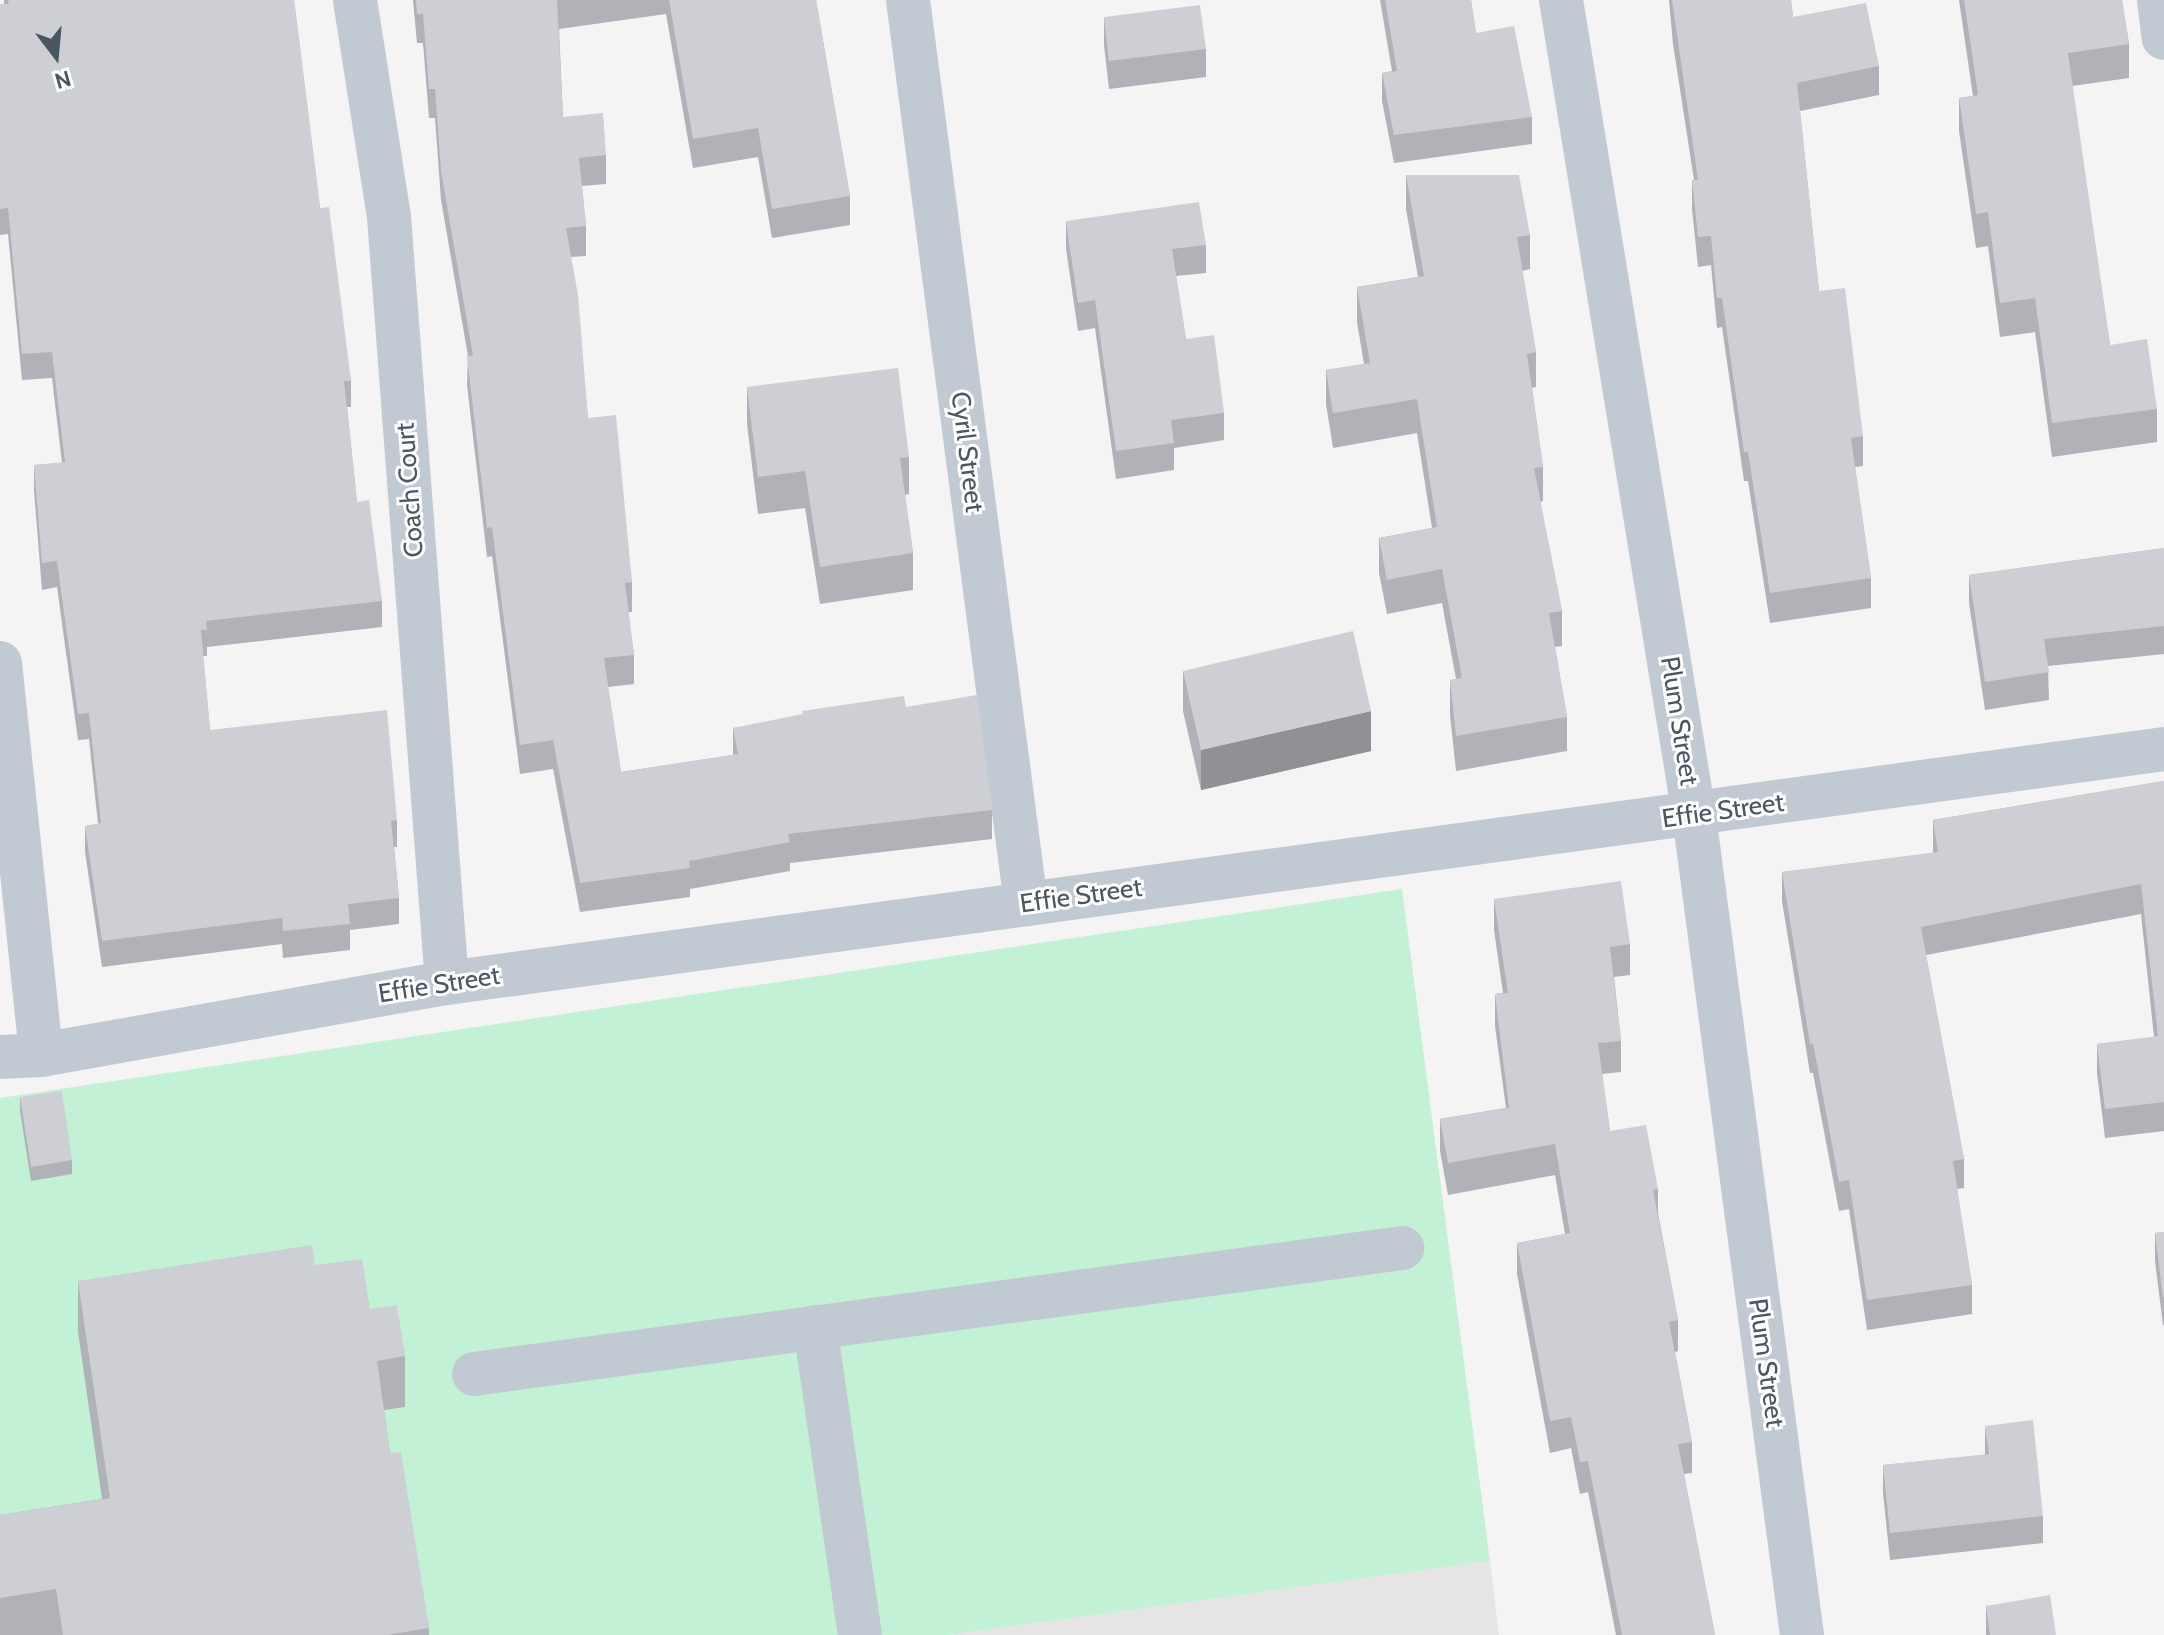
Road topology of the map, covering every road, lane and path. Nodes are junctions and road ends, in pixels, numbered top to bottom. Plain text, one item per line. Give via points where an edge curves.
1 (355, 0) edge
2 (908, 0) edge
3 (1561, 0) edge
4 (2159, 0) edge
5 (2164, 38) edge
6 (0, 663) edge
7 (2164, 749) edge
8 (1694, 815) junction
9 (1026, 904) junction
10 (447, 983) junction
11 (21, 1056) edge
12 (1402, 1248) dead end
13 (815, 1327) junction
14 (474, 1374) dead end
15 (860, 1635) edge
16 (1802, 1635) edge

1 - 10 street, Coach Court via 389,217
2 - 9 street, Cyril Street
3 - 8 street, Plum Street
4 - 5 street
6 - 11 street
7 - 8 street, Effie Street
8 - 9 street, Effie Street
8 - 16 street, Plum Street
9 - 10 street, Effie Street
10 - 11 street, Effie Street
12 - 13 street
13 - 14 street
13 - 15 street

